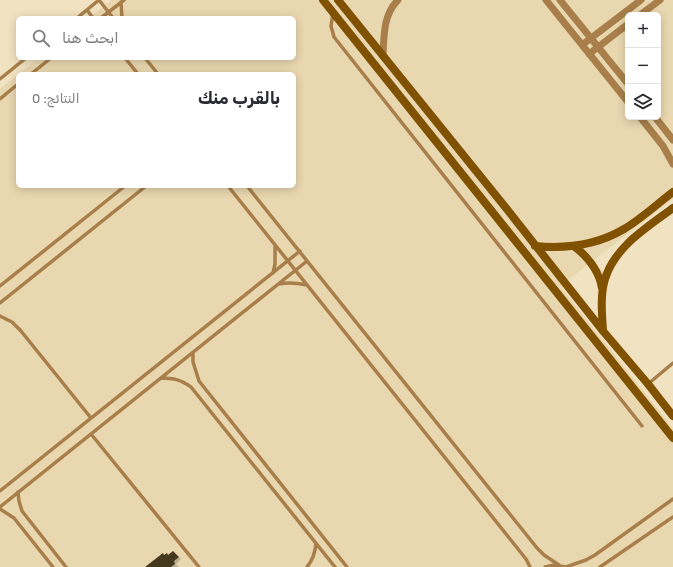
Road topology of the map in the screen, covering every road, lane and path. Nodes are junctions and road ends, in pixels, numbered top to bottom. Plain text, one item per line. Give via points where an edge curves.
1 (99, 0) edge
2 (323, 0) edge
3 (338, 0) edge
4 (398, 0) edge
5 (546, 0) edge
6 (559, 0) edge
7 (660, 0) edge
8 (123, 1) edge
9 (639, 2) edge
10 (551, 6) junction
11 (87, 10) junction
12 (108, 12) junction
13 (333, 12) junction
14 (642, 12) edge
15 (643, 12) edge
16 (79, 16) edge
17 (92, 16) edge
18 (103, 16) edge
19 (111, 16) edge
20 (122, 16) edge
21 (625, 26) edge
22 (591, 38) junction
23 (582, 45) junction
24 (598, 47) junction
25 (589, 54) junction
26 (383, 56) junction
27 (24, 60) edge
28 (48, 60) edge
29 (127, 60) edge
30 (147, 60) edge
31 (617, 70) junction
32 (34, 72) edge
33 (136, 72) edge
34 (156, 72) edge
35 (608, 77) junction
36 (0, 79) edge
37 (625, 80) edge
38 (16, 86) edge
39 (625, 98) edge
40 (0, 99) edge
41 (642, 120) edge
42 (657, 120) edge
43 (673, 140) edge
44 (456, 146) junction
45 (447, 154) junction
46 (673, 164) edge
47 (122, 188) edge
48 (144, 188) edge
49 (230, 188) edge
50 (250, 188) edge
51 (673, 192) edge
52 (673, 208) edge
53 (275, 245) junction
54 (535, 246) junction
55 (574, 246) junction
56 (300, 251) junction
57 (288, 261) junction
58 (307, 261) junction
59 (295, 270) junction
60 (273, 273) junction
61 (278, 284) junction
62 (307, 285) junction
63 (0, 286) edge
64 (603, 292) junction
65 (0, 303) edge
66 (0, 316) edge
67 (603, 331) junction
68 (193, 352) junction
69 (673, 363) edge
70 (162, 378) junction
71 (648, 384) junction
72 (637, 392) junction
73 (673, 416) edge
74 (91, 418) junction
75 (642, 426) dead end
76 (91, 434) junction
77 (673, 438) edge
78 (0, 491) edge
79 (18, 492) junction
80 (673, 499) edge
81 (0, 508) edge
82 (673, 518) edge
83 (316, 544) junction
84 (559, 565) junction
85 (53, 567) edge
86 (66, 567) edge
87 (199, 567) edge
88 (307, 567) edge
89 (335, 567) edge
90 (347, 567) edge
91 (530, 567) edge
92 (545, 567) edge
93 (566, 567) edge
94 (600, 567) edge

1 - 11 lane
1 - 12 lane
2 - 13 street
3 - 26 street
4 - 26 street via 386,19
5 - 10 street
6 - 10 street
6 - 22 street
7 - 15 street
8 - 12 lane
8 - 20 lane
9 - 14 street
9 - 22 street
10 - 23 street
11 - 16 lane
11 - 17 lane
12 - 18 lane
12 - 19 lane
13 - 45 street
13 - 75 lane via 331,26 334,37
21 - 24 street
22 - 23 street
22 - 24 street
23 - 25 street
24 - 25 street
24 - 31 street
25 - 35 street
26 - 44 street
27 - 36 lane
28 - 32 lane
29 - 33 lane
30 - 34 lane
31 - 35 street
31 - 37 street
35 - 39 street
38 - 40 lane
41 - 46 street via 664,146
42 - 43 street
44 - 45 street
44 - 54 street
45 - 72 street
47 - 63 lane
48 - 65 lane
49 - 53 lane
50 - 56 lane
51 - 55 street via 625,228 600,240
52 - 64 street via 636,236 616,258 607,274
53 - 57 lane
53 - 60 lane
54 - 55 street
54 - 67 street
55 - 64 street via 594,266
56 - 57 lane
56 - 58 lane
57 - 59 lane
57 - 60 lane
58 - 59 lane
58 - 84 lane via 537,548
59 - 61 lane
59 - 62 lane
60 - 74 lane
61 - 62 lane via 292,282
61 - 68 lane
62 - 91 lane
64 - 67 street
66 - 74 lane via 12,322 21,331
67 - 71 street
68 - 70 lane
68 - 90 lane via 194,367 199,381
69 - 71 lane
70 - 76 lane
70 - 83 lane via 182,381 191,387
71 - 72 street
71 - 73 street
72 - 77 street
74 - 78 lane
76 - 79 lane
76 - 87 lane
79 - 81 lane
79 - 86 lane via 22,511
80 - 93 lane via 595,555
81 - 85 lane via 14,518
82 - 94 lane
83 - 88 lane via 315,553
83 - 89 lane
84 - 92 lane
84 - 93 lane

